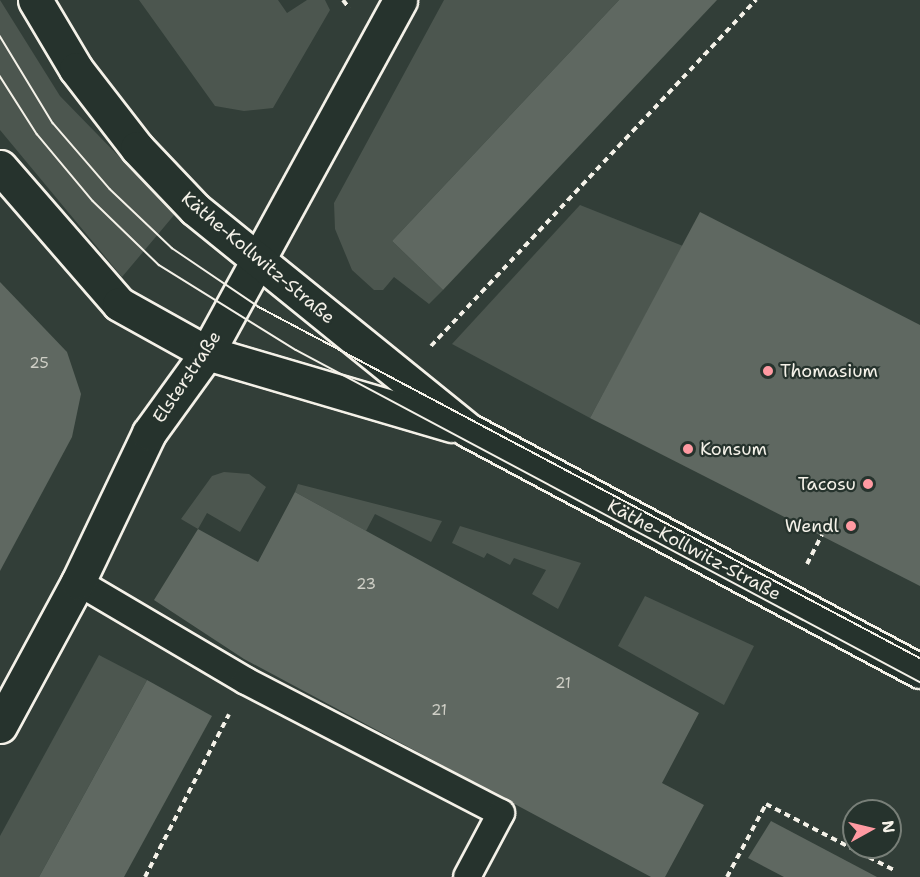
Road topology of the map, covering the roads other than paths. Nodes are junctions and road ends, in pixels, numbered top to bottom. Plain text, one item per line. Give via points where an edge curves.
1 (35, 0) edge
2 (400, 0) edge
3 (0, 167) edge
4 (256, 258) junction
5 (207, 353) junction
6 (468, 430) junction
7 (78, 582) junction
8 (920, 671) edge
9 (0, 726) edge
10 (467, 877) edge

1 - 4 street, Käthe-Kollwitz-Straße via 76,69 136,148 195,209
2 - 4 street, Elsterstraße
3 - 5 street, Käthe-Kollwitz-Straße via 119,304
4 - 5 street, Elsterstraße
4 - 6 street, Käthe-Kollwitz-Straße
5 - 6 street, Käthe-Kollwitz-Straße
5 - 7 street, Elsterstraße via 149,433
6 - 8 street, Käthe-Kollwitz-Straße
7 - 9 street, Elsterstraße
7 - 10 lane via 246,681 501,813

